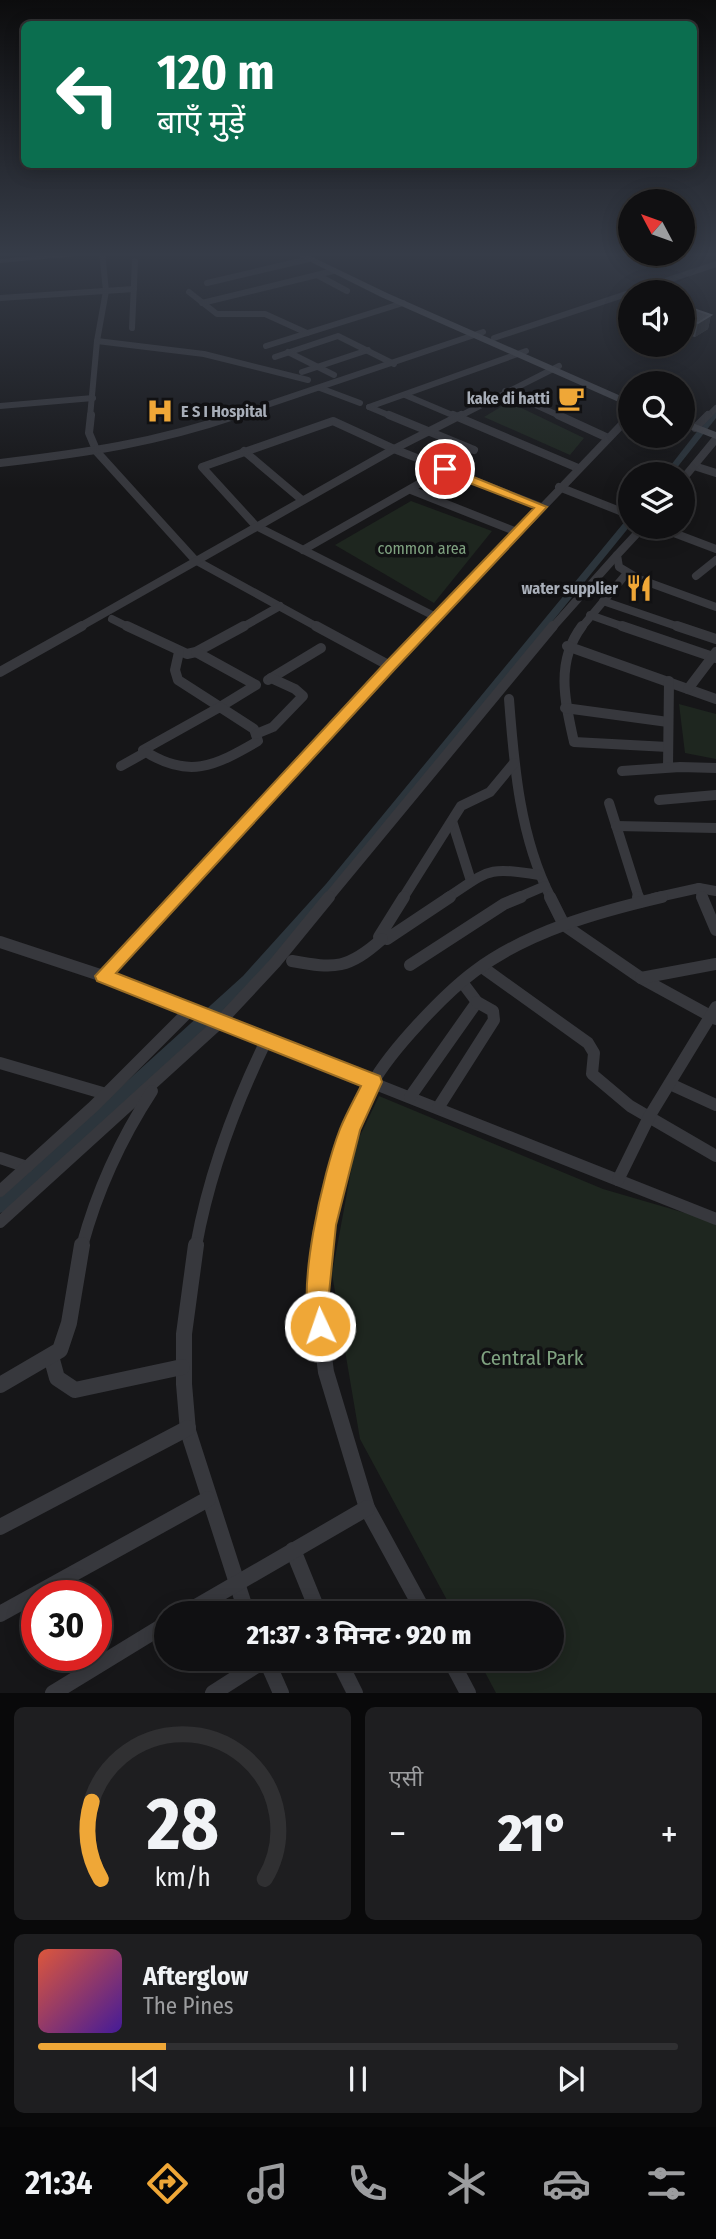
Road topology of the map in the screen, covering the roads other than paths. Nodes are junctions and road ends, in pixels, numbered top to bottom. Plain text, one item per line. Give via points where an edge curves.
1 (99, 331) edge
2 (303, 331) edge
3 (313, 331) edge
4 (474, 331) edge
5 (515, 331) edge
6 (307, 333) junction
7 (479, 333) junction
8 (494, 338) junction
9 (97, 341) junction
10 (266, 346) dead end
11 (368, 350) junction
12 (288, 352) junction
13 (522, 352) junction
14 (275, 357) dead end
15 (394, 364) junction
16 (318, 367) junction
17 (556, 367) junction
18 (302, 372) dead end
19 (334, 376) dead end
20 (308, 380) dead end
21 (320, 388) junction
22 (505, 391) junction
23 (618, 393) edge
24 (405, 395) junction
25 (93, 398) junction
26 (618, 398) edge
27 (360, 403) dead end
28 (0, 406) edge
29 (716, 408) edge
30 (455, 418) junction
31 (618, 428) edge
32 (427, 432) junction
33 (706, 435) edge
34 (608, 438) junction
35 (394, 449) junction
36 (474, 450) dead end
37 (244, 451) junction
38 (97, 452) junction
39 (0, 463) edge
40 (695, 463) edge
41 (695, 466) edge
42 (578, 468) junction
43 (445, 469) junction
44 (716, 473) edge
45 (559, 487) junction
46 (411, 490) junction
47 (302, 500) junction
48 (541, 507) junction
49 (618, 511) edge
50 (256, 526) junction
51 (517, 532) junction
52 (632, 539) edge
53 (690, 539) edge
54 (716, 549) edge
55 (303, 550) junction
56 (617, 555) junction
57 (195, 560) junction
58 (716, 560) edge
59 (627, 573) junction
60 (696, 576) dead end
61 (716, 596) edge
62 (603, 601) junction
63 (712, 605) edge
64 (280, 606) junction
65 (590, 615) junction
66 (436, 617) junction
67 (112, 619) dead end
68 (716, 639) edge
69 (567, 646) junction
70 (321, 648) dead end
71 (179, 652) junction
72 (196, 652) junction
73 (715, 655) edge
74 (390, 666) junction
75 (0, 672) edge
76 (271, 678) junction
77 (669, 681) junction
78 (255, 683) junction
79 (688, 689) junction
80 (509, 699) dead end
81 (716, 699) edge
82 (221, 707) junction
83 (565, 708) junction
84 (668, 722) junction
85 (256, 734) junction
86 (668, 747) junction
87 (146, 752) junction
88 (514, 763) junction
89 (121, 766) dead end
90 (668, 767) junction
91 (716, 768) edge
92 (622, 771) dead end
93 (716, 795) edge
94 (659, 800) dead end
95 (609, 803) dead end
96 (452, 821) junction
97 (616, 826) junction
98 (716, 828) edge
99 (471, 881) junction
100 (542, 881) junction
101 (699, 888) junction
102 (716, 891) edge
103 (640, 902) junction
104 (564, 925) junction
105 (716, 930) edge
106 (382, 939) junction
107 (1, 944) edge
108 (292, 961) dead end
109 (716, 964) edge
110 (410, 965) dead end
111 (482, 967) junction
112 (103, 976) junction
113 (641, 978) junction
114 (462, 982) junction
115 (477, 1002) junction
116 (189, 1011) junction
117 (714, 1014) edge
118 (217, 1022) junction
119 (266, 1041) junction
120 (0, 1063) edge
121 (163, 1075) junction
122 (373, 1082) junction
123 (670, 1084) junction
124 (106, 1094) junction
125 (410, 1097) junction
126 (716, 1105) edge
127 (438, 1108) junction
128 (649, 1117) junction
129 (716, 1156) edge
130 (0, 1158) edge
131 (27, 1167) junction
132 (618, 1180) junction
133 (0, 1191) edge
134 (716, 1219) edge
135 (0, 1222) edge
136 (51, 1356) junction
137 (182, 1367) junction
138 (0, 1385) edge
139 (188, 1428) junction
140 (208, 1499) junction
141 (367, 1508) junction
142 (0, 1527) edge
143 (293, 1550) junction
144 (236, 1583) junction
145 (206, 1601) edge
146 (242, 1601) edge
147 (314, 1601) edge
148 (418, 1601) edge
149 (0, 1614) edge
150 (154, 1632) edge
151 (247, 1671) edge
152 (271, 1671) edge
153 (344, 1671) edge
154 (456, 1671) edge
155 (53, 1693) edge
156 (213, 1693) edge
157 (281, 1693) edge
158 (355, 1693) edge
159 (468, 1693) edge

1 - 9 street
2 - 6 street
3 - 6 street
4 - 7 main road
5 - 8 street
6 - 10 street
7 - 8 main road
7 - 13 main road
7 - 15 street
8 - 13 main road
9 - 20 street via 221,355
9 - 25 street
11 - 12 street via 338,336
11 - 15 street
11 - 16 street
12 - 14 street
12 - 16 street
13 - 17 main road
13 - 24 street
15 - 21 street
16 - 18 street
16 - 19 street
17 - 22 street
17 - 23 main road
17 - 26 main road
21 - 27 street
21 - 38 street via 181,434
22 - 30 street
22 - 34 street
24 - 30 street
24 - 32 street via 369,407
25 - 28 street
25 - 38 street via 89,433
29 - 33 street
30 - 32 street
30 - 42 street
31 - 34 street
32 - 35 street
32 - 36 street
33 - 40 street
34 - 42 street
35 - 37 street via 333,421
35 - 43 street
35 - 47 street
37 - 47 street
37 - 50 street via 202,467
38 - 39 street
38 - 57 street
41 - 44 street
42 - 45 street
43 - 46 street
43 - 48 street
45 - 48 street
45 - 49 street
46 - 51 street
46 - 55 street
47 - 50 street
48 - 51 street
50 - 55 street
50 - 57 street
51 - 66 street
52 - 56 street
53 - 54 street
55 - 66 street
56 - 59 street
56 - 118 street via 509,678 275,963
57 - 64 street
57 - 75 street
58 - 60 street
59 - 62 street
59 - 63 street
61 - 63 street
62 - 65 street
62 - 68 street
64 - 72 street
64 - 74 street
65 - 69 street
65 - 73 street
66 - 74 street
67 - 71 street
69 - 77 street
69 - 83 street via 562,691
70 - 76 street
71 - 72 street
71 - 82 street via 178,680
72 - 78 street
73 - 79 street
74 - 112 street
76 - 78 street
76 - 85 street via 303,696 273,727
77 - 79 street
77 - 84 street
78 - 82 street via 253,690
79 - 81 street
80 - 88 street
82 - 85 street
82 - 87 street
83 - 84 street
83 - 86 street via 574,742
84 - 86 street
85 - 87 street via 258,740 219,765 192,770
86 - 90 street
87 - 89 street
88 - 96 street via 490,792 464,802
88 - 100 street
90 - 91 street
90 - 92 street
93 - 94 street
95 - 97 street
96 - 99 street
96 - 106 street via 379,934
97 - 98 street
97 - 103 street
99 - 100 street via 498,869
99 - 106 street
100 - 104 street
100 - 110 street
101 - 102 street
101 - 103 street
101 - 105 street
103 - 104 street
104 - 111 street
104 - 113 street
106 - 108 street via 348,966
107 - 112 street
109 - 113 street
111 - 114 street
111 - 128 street via 588,1043 594,1053 595,1079
112 - 116 street
113 - 117 street
114 - 115 street
114 - 122 street via 426,1015
115 - 125 street
115 - 127 street via 493,1011 494,1020
116 - 118 street
116 - 124 street
117 - 123 street
118 - 119 street
118 - 121 street
119 - 122 street
119 - 137 street via 228,1128 208,1189 188,1295
120 - 124 street
121 - 135 street
121 - 136 street via 105,1177 90,1215 64,1342
122 - 125 street
122 - 141 street via 350,1130 325,1225 317,1303 326,1371
123 - 126 street
123 - 128 street
124 - 131 street
125 - 127 street
127 - 132 street
128 - 129 street
128 - 132 street
130 - 131 street
131 - 133 street
132 - 134 street
136 - 137 street via 55,1378 75,1390
136 - 138 street
137 - 139 street
139 - 140 street
139 - 142 street
140 - 144 street
140 - 149 street
141 - 143 street
141 - 148 street
143 - 144 street
143 - 147 street
144 - 145 street
144 - 146 street
150 - 155 street
151 - 156 street
152 - 157 street
153 - 158 street
154 - 159 street

